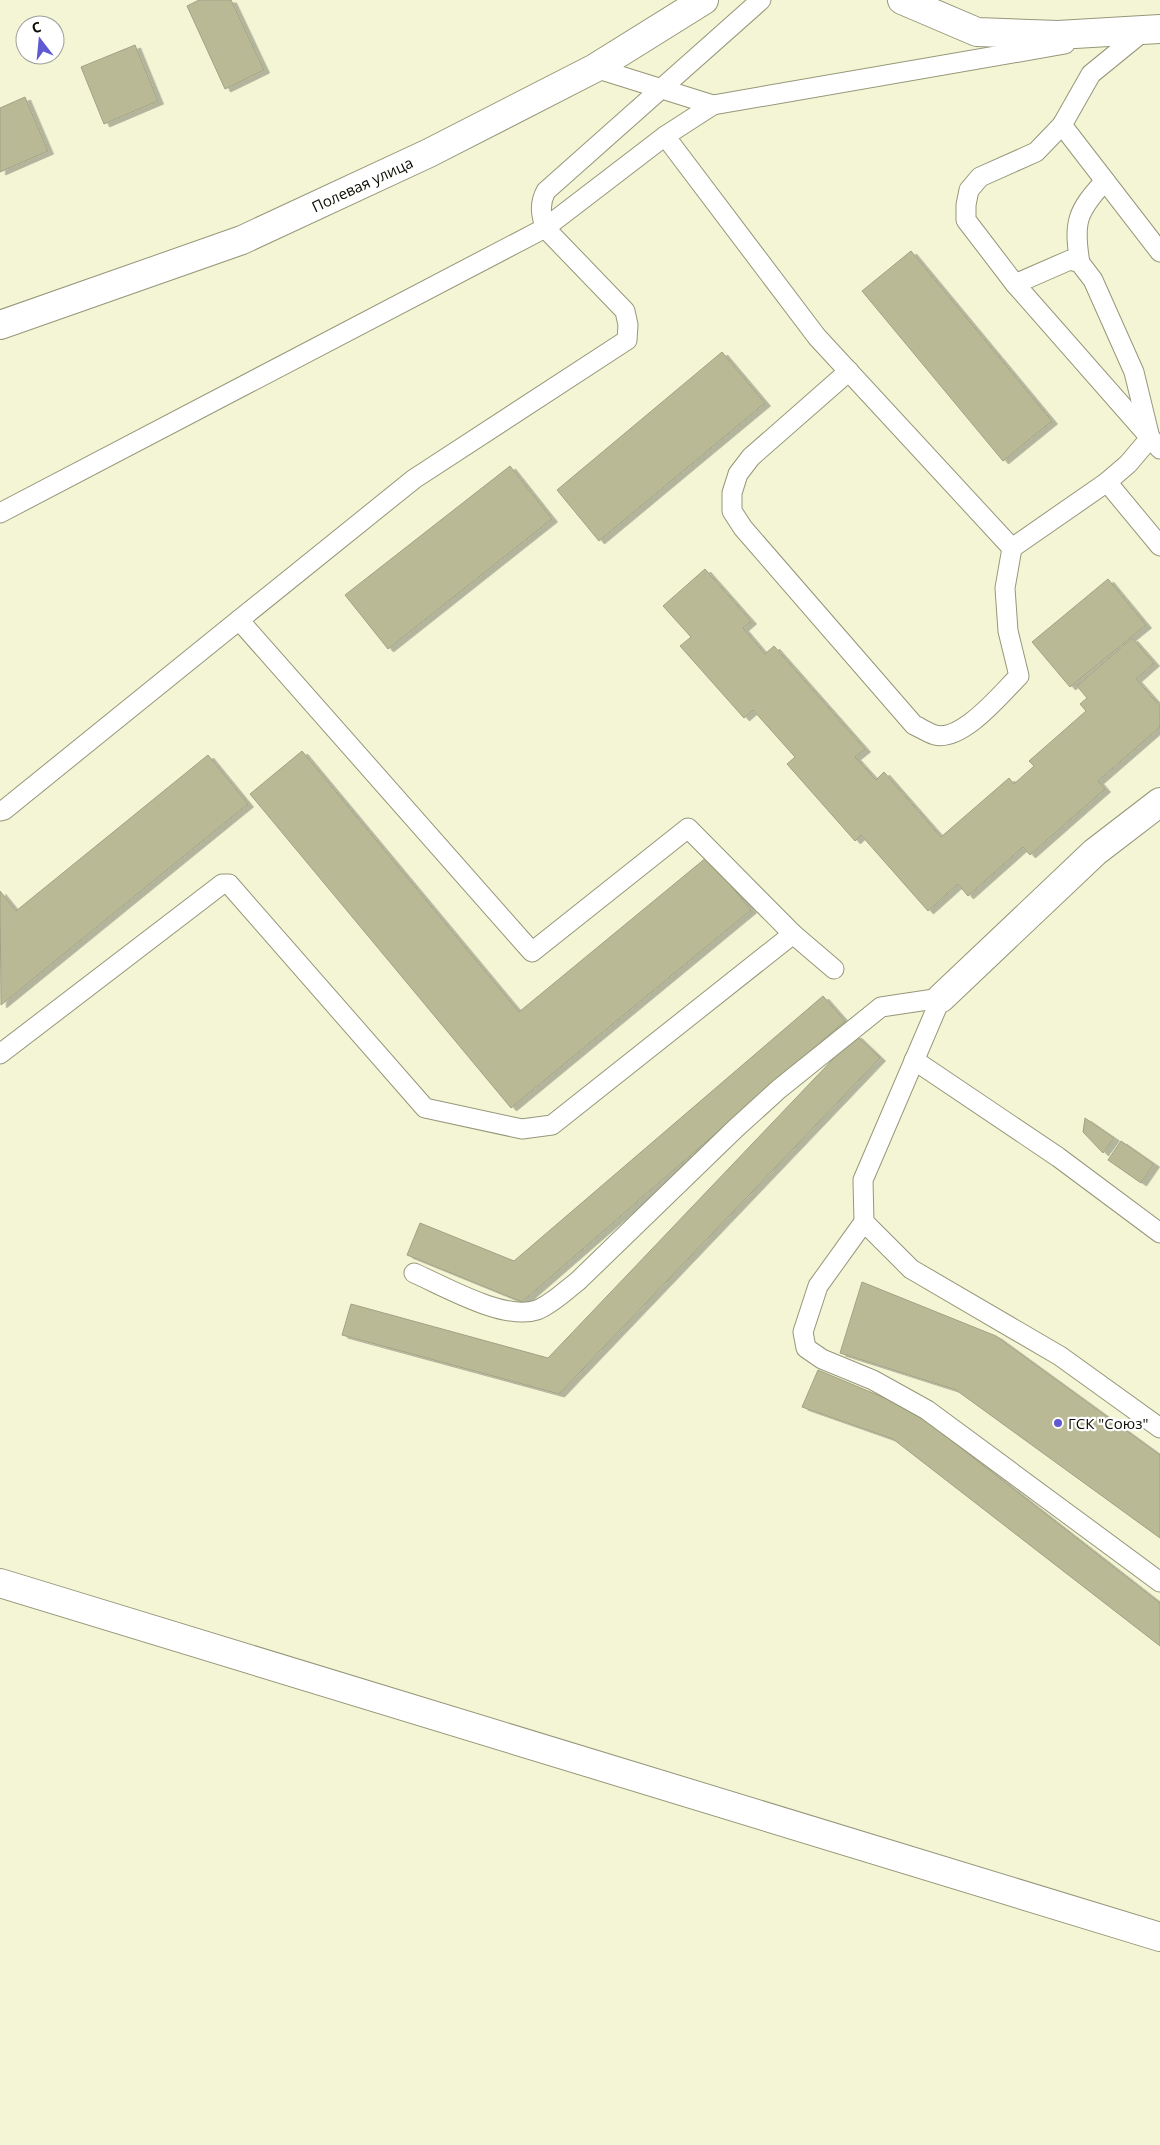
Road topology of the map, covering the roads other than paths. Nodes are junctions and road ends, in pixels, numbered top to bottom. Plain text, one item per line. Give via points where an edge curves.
1 (704, 0) edge
2 (761, 0) edge
3 (902, 0) edge
4 (1152, 29) edge
5 (596, 68) junction
6 (663, 89) junction
7 (714, 105) junction
8 (1062, 125) junction
9 (665, 136) junction
10 (1105, 181) junction
11 (545, 228) junction
12 (1160, 252) edge
13 (1080, 263) junction
14 (1015, 284) junction
15 (0, 325) edge
16 (849, 372) junction
17 (1155, 444) edge
18 (1107, 482) junction
19 (0, 513) edge
20 (1160, 546) edge
21 (1012, 548) junction
22 (239, 620) junction
23 (1160, 802) edge
24 (0, 811) edge
25 (793, 934) junction
26 (834, 969) dead end
27 (941, 998) junction
28 (0, 1054) edge
29 (914, 1060) junction
30 (864, 1222) junction
31 (1160, 1233) edge
32 (414, 1273) dead end
33 (1160, 1428) edge
34 (1160, 1582) edge
35 (0, 1583) edge
36 (1160, 1937) edge

1 - 5 street, Полевая улица
2 - 6 lane
3 - 4 street via 977,32 1058,35
4 - 7 lane
4 - 8 lane via 1091,74
5 - 6 lane
5 - 15 street, Полевая улица via 429,153 242,240
6 - 7 lane
6 - 11 lane via 546,191 541,201
7 - 9 lane
8 - 10 lane
8 - 14 lane via 1036,152 980,177 969,190 966,220
9 - 11 lane
9 - 16 lane via 817,337
10 - 12 lane
10 - 13 lane via 1089,198 1077,221
11 - 19 lane
11 - 22 lane via 625,311 627,340 414,479
13 - 14 lane via 1070,260
13 - 17 lane via 1093,280 1134,372
14 - 17 lane
16 - 21 lane
16 - 21 lane via 751,457 738,474 732,493 732,511 743,528 914,725 937,735 958,732 977,718 1018,676 1008,631 1005,588
17 - 18 lane
18 - 20 lane
18 - 21 lane
22 - 24 lane
22 - 25 lane via 532,952 688,828
23 - 27 street via 1094,852
25 - 26 lane
25 - 28 lane via 552,1126 522,1129 425,1108 229,884 222,884
27 - 29 lane
27 - 32 lane via 881,1007 764,1102 578,1281 538,1310 524,1313 496,1309
29 - 30 lane via 864,1180
29 - 31 lane via 1058,1157
30 - 33 lane via 910,1269 1060,1356
30 - 34 lane via 818,1286 803,1332 806,1348 927,1410
35 - 36 street

